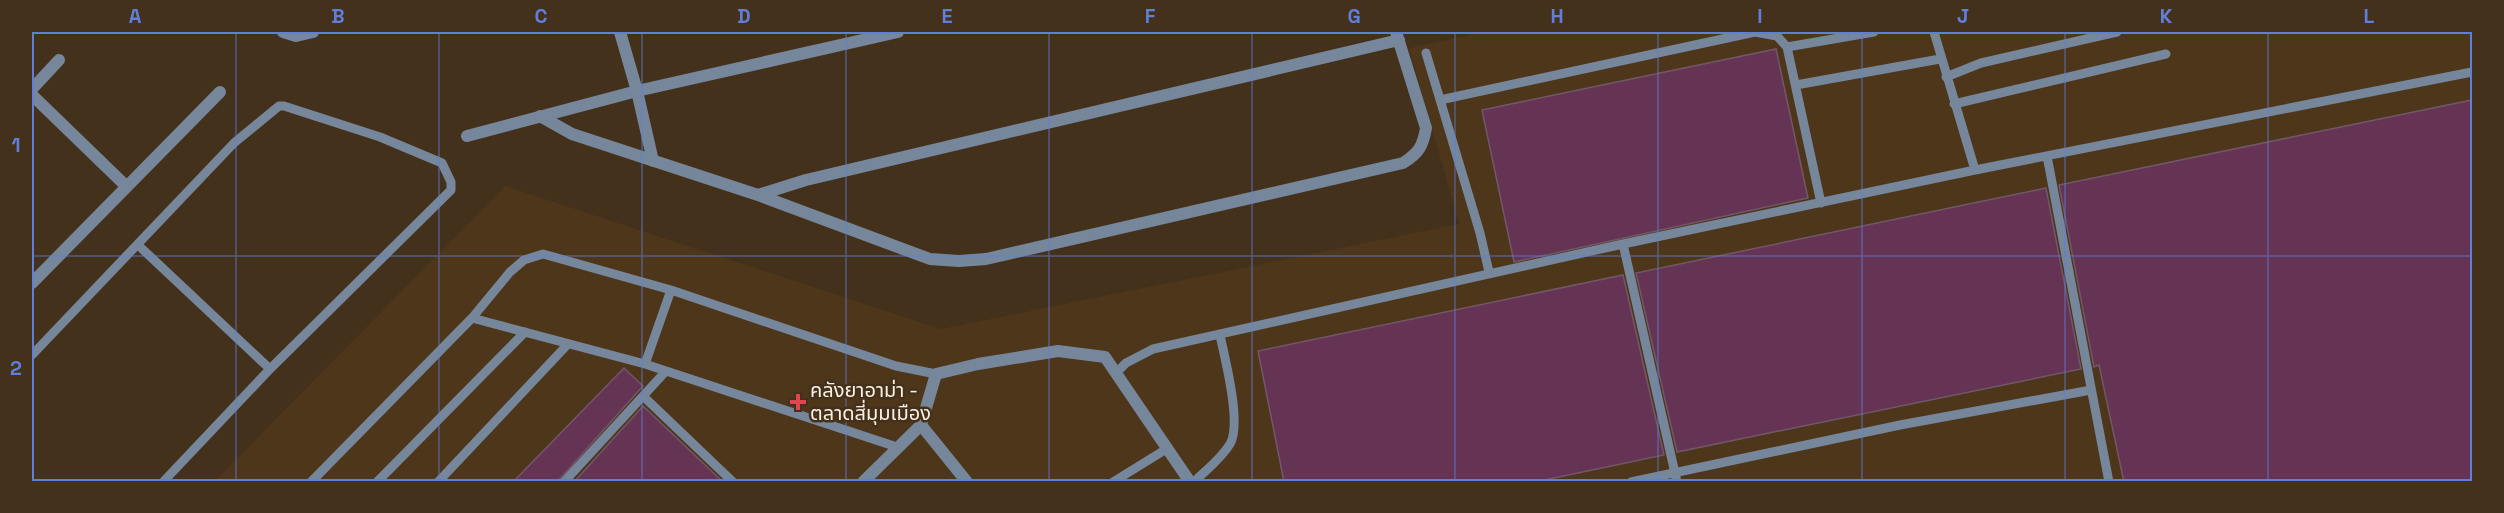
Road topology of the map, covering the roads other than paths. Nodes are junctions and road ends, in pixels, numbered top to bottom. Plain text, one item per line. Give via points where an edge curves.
1 (283, 32) edge
2 (313, 32) edge
3 (620, 32) edge
4 (898, 32) edge
5 (1874, 32) edge
6 (1934, 32) edge
7 (2117, 32) edge
8 (1397, 35) edge
9 (1787, 48) junction
10 (1426, 53) dead end
11 (2166, 54) dead end
12 (1940, 59) junction
13 (59, 60) dead end
14 (2472, 72) edge
15 (1946, 77) junction
16 (1796, 85) junction
17 (32, 89) edge
18 (637, 91) junction
19 (220, 92) dead end
20 (32, 95) edge
21 (1440, 100) junction
22 (1954, 104) junction
23 (540, 116) junction
24 (467, 136) dead end
25 (2047, 156) junction
26 (653, 161) junction
27 (1976, 170) junction
28 (126, 186) junction
29 (758, 195) junction
30 (1821, 203) junction
31 (1623, 244) junction
32 (138, 245) junction
33 (1489, 272) junction
34 (32, 283) edge
35 (671, 290) junction
36 (472, 318) junction
37 (525, 332) junction
38 (1220, 335) junction
39 (568, 344) junction
40 (32, 355) edge
41 (645, 364) junction
42 (270, 369) junction
43 (666, 371) junction
44 (1116, 373) junction
45 (936, 374) junction
46 (2091, 390) junction
47 (643, 396) junction
48 (921, 425) junction
49 (897, 447) junction
50 (1168, 448) junction
51 (1676, 477) edge
52 (163, 482) edge
53 (311, 482) edge
54 (378, 482) edge
55 (438, 482) edge
56 (564, 482) edge
57 (733, 482) edge
58 (863, 482) edge
59 (967, 482) edge
60 (1113, 482) edge
61 (1190, 482) edge
62 (1194, 482) edge
63 (1631, 482) edge
64 (2109, 482) edge

1 - 2 street via 296,36
3 - 18 street
4 - 18 street
5 - 9 lane
6 - 12 lane
7 - 15 lane via 1981,63
8 - 29 street
8 - 29 street via 1426,128 1418,154 1403,163 986,259 959,261 930,259
9 - 16 lane
9 - 21 lane via 1777,36 1755,32
10 - 21 lane
11 - 22 lane
12 - 15 lane
12 - 16 lane
13 - 17 street
14 - 25 lane
15 - 22 lane
16 - 30 lane
18 - 23 street
18 - 26 street
19 - 28 street
20 - 28 street
21 - 33 lane
22 - 27 lane
23 - 24 street
23 - 26 street via 572,134
25 - 27 lane
25 - 46 lane
26 - 29 street
27 - 30 lane
28 - 34 street
30 - 31 lane
31 - 33 lane
31 - 51 lane
32 - 40 lane
32 - 42 lane
32 - 42 lane via 234,143 279,106 380,137 442,163 451,190
33 - 38 lane
35 - 36 lane via 543,254 517,266
35 - 41 lane
35 - 45 lane via 896,366
36 - 37 lane
36 - 53 lane
37 - 39 lane
37 - 54 lane
38 - 44 lane via 1153,349
38 - 62 lane via 1235,425 1231,443
39 - 41 lane
39 - 55 lane
41 - 43 lane
42 - 52 lane
43 - 47 lane
43 - 49 lane
44 - 45 street via 1105,357 1058,351
44 - 50 street
45 - 48 street
46 - 51 lane via 1900,425
46 - 64 lane
47 - 56 lane
47 - 57 lane
48 - 49 street
48 - 59 street
49 - 58 street
50 - 60 lane
50 - 61 street
51 - 63 lane

